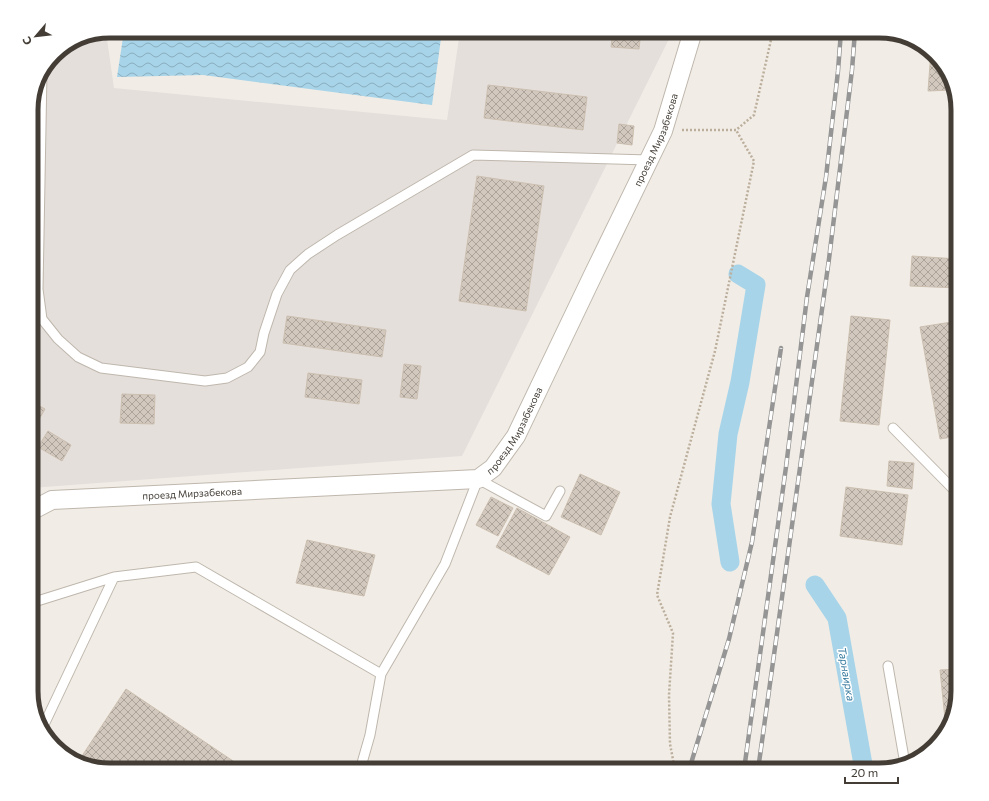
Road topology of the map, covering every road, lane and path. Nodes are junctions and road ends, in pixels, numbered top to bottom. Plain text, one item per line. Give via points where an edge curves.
1 (692, 38) edge
2 (771, 38) edge
3 (42, 88) edge
4 (736, 130) junction
5 (663, 131) junction
6 (649, 160) junction
7 (38, 289) edge
8 (38, 289) edge
9 (893, 428) dead end
10 (478, 479) junction
11 (951, 487) edge
12 (560, 491) dead end
13 (38, 507) edge
14 (114, 577) junction
15 (38, 601) edge
16 (888, 666) dead end
17 (381, 674) junction
18 (45, 723) edge
19 (904, 758) edge
20 (362, 763) edge
21 (674, 763) edge

1 - 5 street, проезд Мирзабекова
2 - 4 path via 754,115
3 - 8 lane
4 - 5 path
4 - 21 path via 754,161 715,351 670,517 657,595 673,633 669,695 670,744
5 - 6 street, проезд Мирзабекова
6 - 7 lane via 473,155 336,235 290,270 277,294 260,352 248,367 227,378 205,381 101,368 78,357 58,339 42,319
6 - 10 street, проезд Мирзабекова via 516,436 493,468
9 - 11 lane
10 - 12 lane via 546,516
10 - 13 street, проезд Мирзабекова via 52,500
10 - 17 lane via 445,564
14 - 15 lane
14 - 17 lane via 196,567
14 - 18 lane
16 - 19 lane
17 - 20 lane

